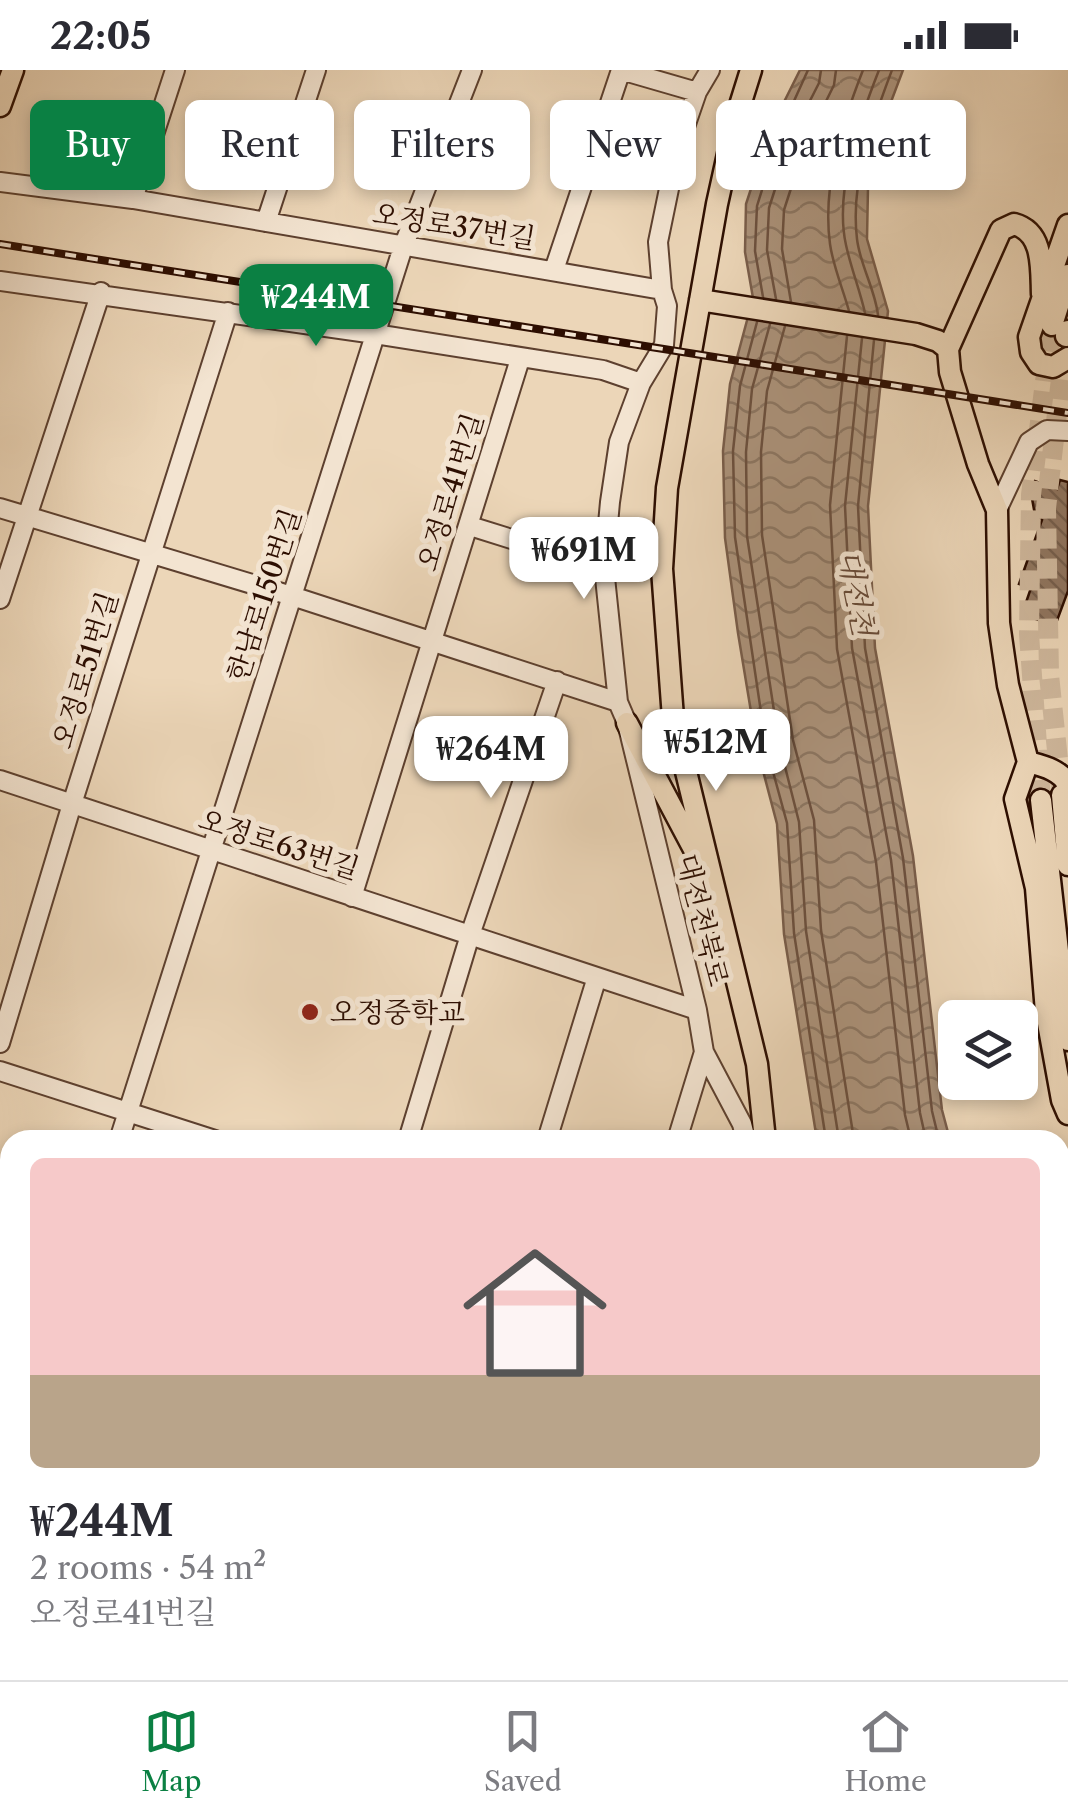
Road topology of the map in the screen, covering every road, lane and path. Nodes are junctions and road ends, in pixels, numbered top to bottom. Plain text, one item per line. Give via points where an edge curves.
1 (13, 70) edge
2 (175, 70) edge
3 (316, 70) edge
4 (472, 70) edge
5 (710, 70) edge
6 (741, 70) edge
7 (751, 70) edge
8 (697, 92) junction
9 (0, 106) edge
10 (0, 182) edge
11 (133, 199) junction
12 (717, 204) junction
13 (266, 222) junction
14 (1068, 225) edge
15 (403, 247) junction
16 (554, 270) junction
17 (1068, 276) edge
18 (0, 280) edge
19 (662, 290) junction
20 (102, 292) junction
21 (1042, 294) junction
22 (700, 300) junction
23 (228, 312) junction
24 (1062, 331) tunnel mouth
25 (375, 334) junction
26 (948, 349) junction
27 (520, 358) junction
28 (1068, 359) edge
29 (641, 384) junction
30 (1068, 431) edge
31 (0, 508) edge
32 (997, 510) junction
33 (26, 515) junction
34 (470, 526) junction
35 (150, 553) junction
36 (604, 568) junction
37 (292, 596) junction
38 (0, 599) edge
39 (431, 641) junction
40 (557, 681) junction
41 (618, 702) junction
42 (627, 723) junction
43 (1028, 762) junction
44 (0, 780) edge
45 (1057, 794) edge
46 (72, 804) junction
47 (211, 850) junction
48 (1068, 866) edge
49 (711, 881) junction
50 (352, 896) junction
51 (470, 935) junction
52 (596, 977) junction
53 (697, 1010) junction
54 (1068, 1040) edge
55 (0, 1043) edge
56 (704, 1052) junction
57 (0, 1071) edge
58 (128, 1112) junction
59 (1068, 1114) edge
60 (122, 1130) edge
61 (184, 1130) edge
62 (411, 1130) edge
63 (551, 1130) edge
64 (680, 1130) edge
65 (744, 1130) edge
66 (764, 1130) edge

1 - 9 main road
2 - 11 street
3 - 13 street
4 - 15 street, 한남로150번길
5 - 8 street, 대전천북로
6 - 12 main road via 725,129
7 - 12 main road
8 - 16 street via 622,70
8 - 19 street, 대전천북로 via 658,242
10 - 11 street, 오정로37번길
11 - 13 street, 오정로37번길
12 - 22 main road
13 - 15 street, 오정로37번길
14 - 21 main road
15 - 16 street, 오정로37번길
15 - 25 street, 한남로150번길
16 - 19 street, 오정로37번길
17 - 24 main road
18 - 20 street
19 - 29 street, 대전천북로 via 664,345
20 - 23 street
20 - 33 street
21 - 26 main road via 1036,239 1026,227 1001,230
21 - 28 main road via 1030,352 1053,367
22 - 26 main road via 916,334
22 - 49 main road via 667,488 662,569 673,718
23 - 25 street
23 - 35 street
25 - 27 street
25 - 37 street, 한남로150번길
26 - 32 main road
27 - 29 street via 604,370
27 - 34 street, 오정로41번길
29 - 36 street, 대전천북로 via 620,442
30 - 32 street via 1047,430 1029,442
31 - 33 street
32 - 43 main road via 999,623
33 - 35 street
33 - 38 street
34 - 36 street
34 - 39 street, 오정로41번길
35 - 37 street
35 - 46 street, 오정로51번길
36 - 41 street, 대전천북로
37 - 39 street
37 - 47 street, 한남로150번길
39 - 40 street
39 - 50 street
40 - 41 street
40 - 51 street
41 - 42 street, 대전천북로
42 - 49 main road
42 - 53 street, 대전천북로
43 - 45 main road via 1064,777
43 - 59 main road via 1015,800 1036,888 1046,1012
44 - 46 street, 오정로63번길
45 - 48 main road
45 - 54 main road
46 - 47 street, 오정로63번길
46 - 55 street
47 - 50 street, 오정로63번길
47 - 58 street, 한남로150번길
49 - 66 main road via 757,1064
50 - 51 street, 오정로63번길
51 - 52 street, 오정로63번길
51 - 62 street
52 - 53 street, 오정로63번길
52 - 63 street
53 - 56 street, 대전천북로
56 - 64 street
56 - 65 street, 대전천북로
57 - 58 street
58 - 60 street, 한남로150번길
58 - 61 street

